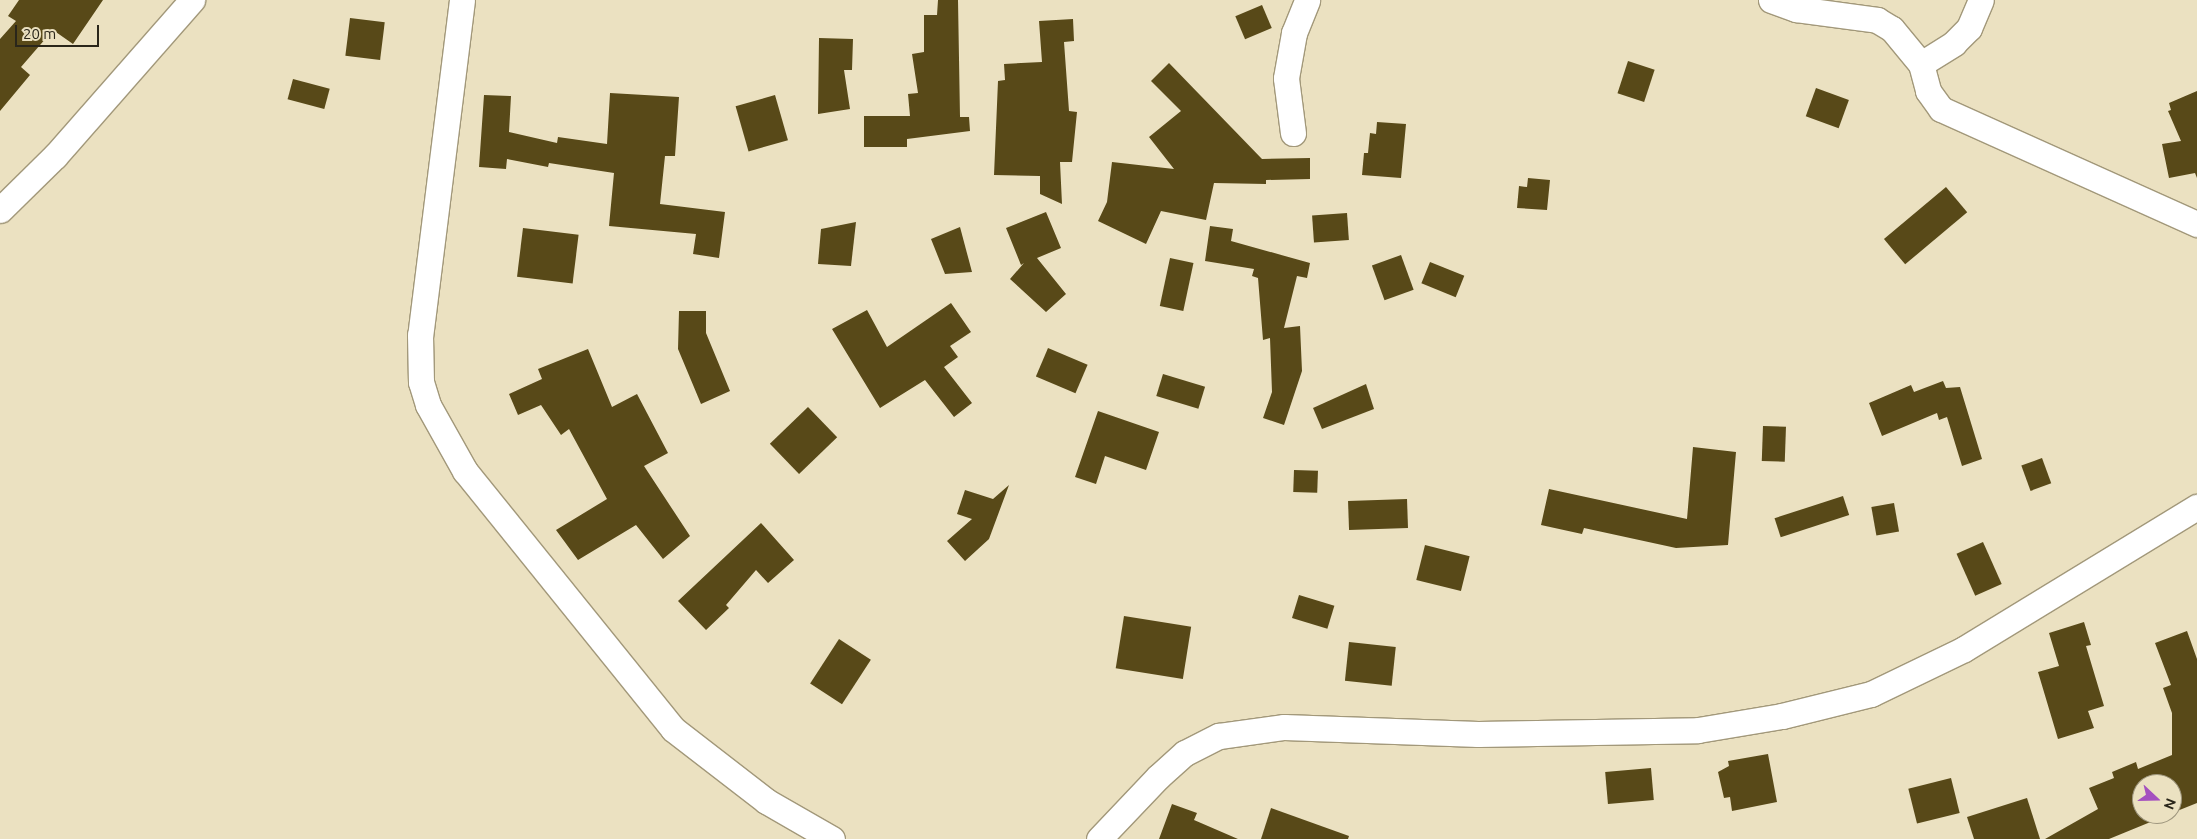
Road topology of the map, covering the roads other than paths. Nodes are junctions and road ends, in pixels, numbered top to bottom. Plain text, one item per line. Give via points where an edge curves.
1 (192, 0) edge
2 (462, 0) edge
3 (1307, 0) edge
4 (1771, 0) edge
5 (1981, 0) edge
6 (1921, 64) junction
7 (1293, 133) dead end
8 (0, 210) edge
9 (2197, 224) edge
10 (2197, 507) edge
11 (832, 839) edge
12 (1099, 839) edge

1 - 8 street via 54,156
2 - 11 street via 420,335 421,382 428,405 465,471 673,729 766,801
3 - 7 street via 1294,33 1286,78
4 - 6 street via 1796,8 1877,20 1892,29
5 - 6 street via 1969,28 1954,43
6 - 9 street via 1928,91 1941,109
10 - 12 street via 1964,649 1871,694 1782,716 1698,730 1478,734 1284,727 1219,736 1178,759

